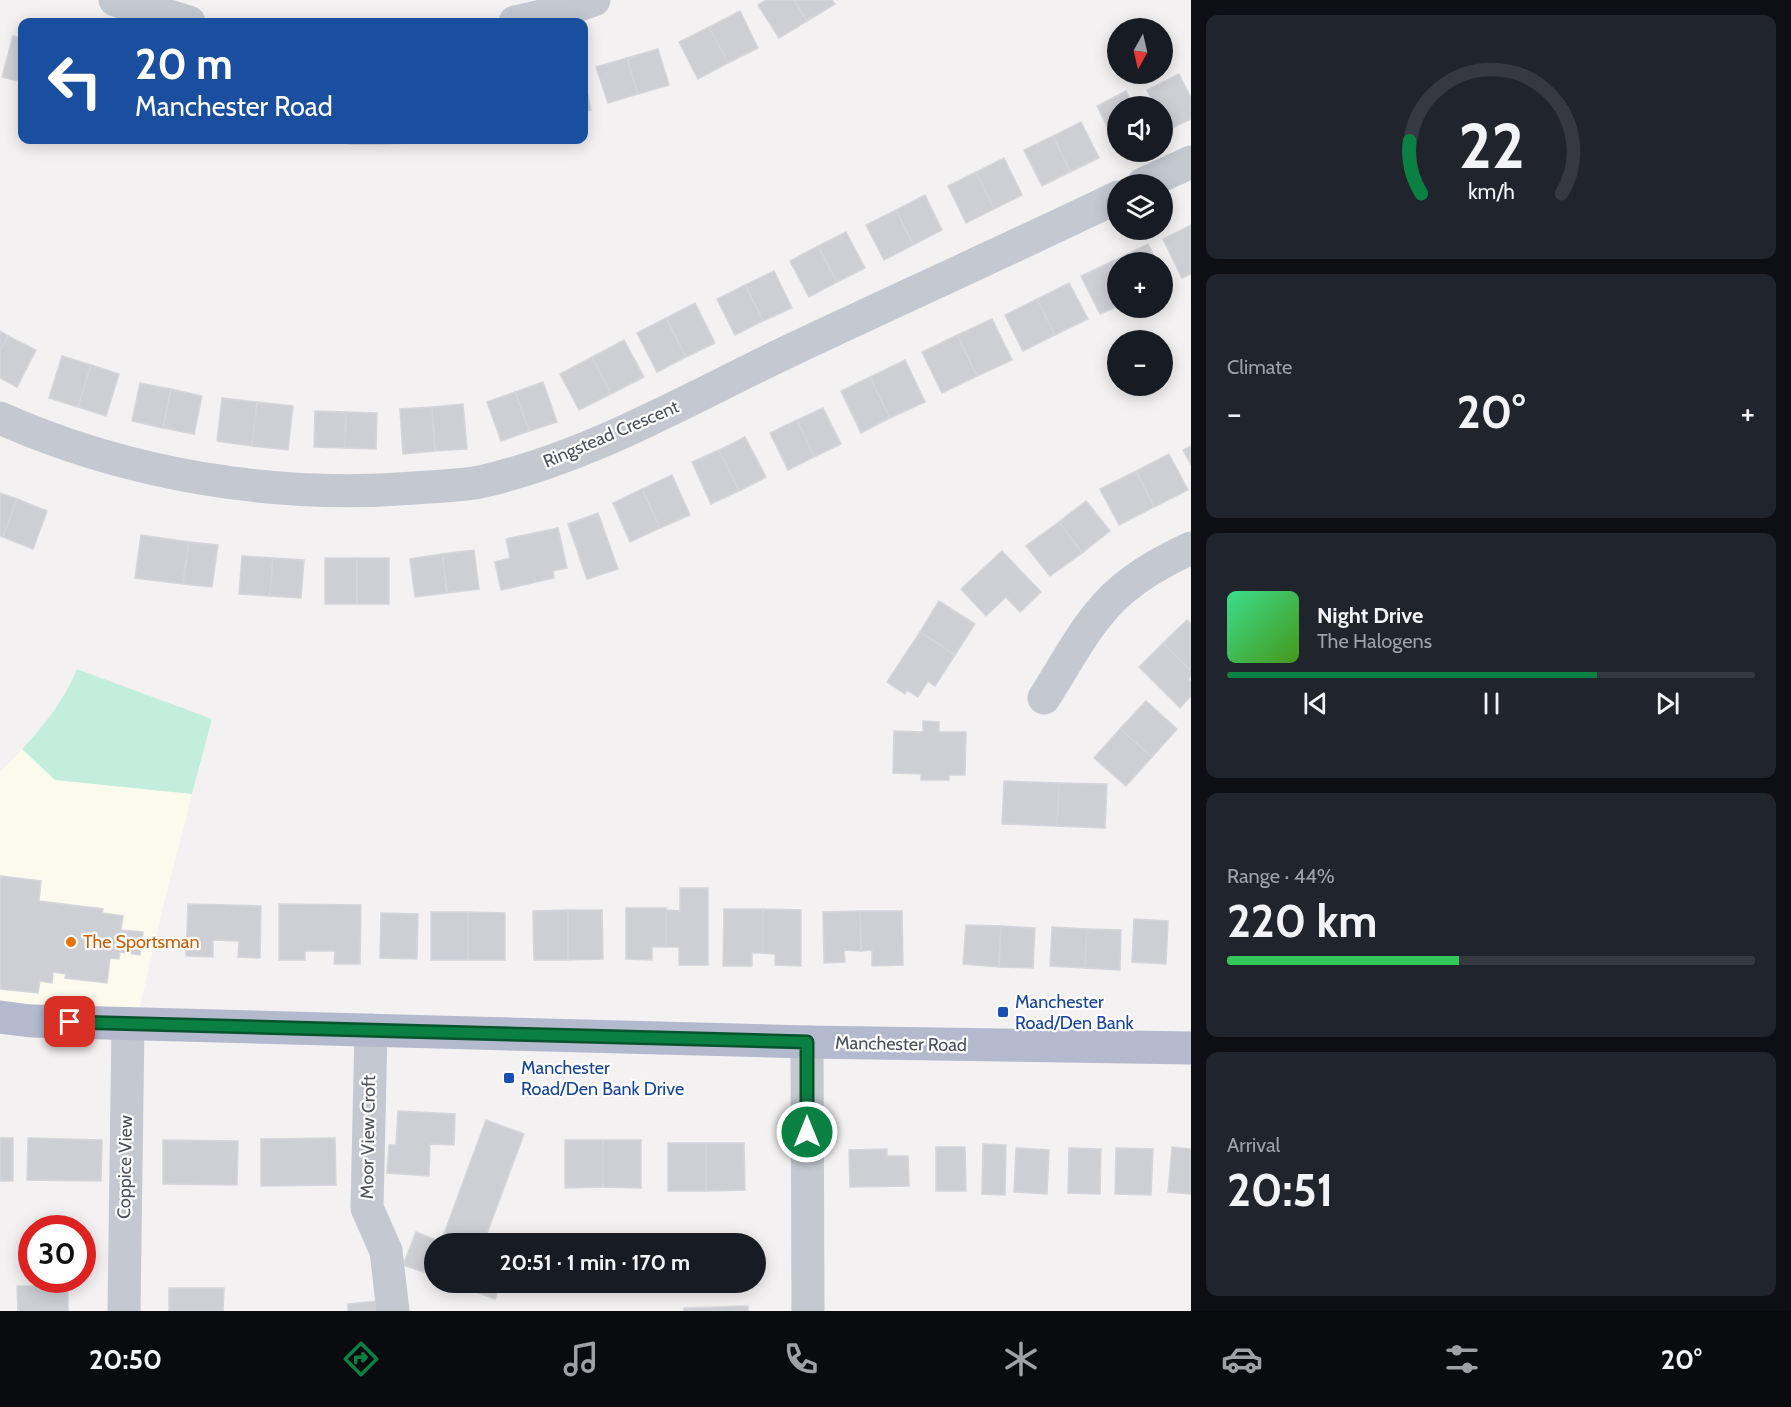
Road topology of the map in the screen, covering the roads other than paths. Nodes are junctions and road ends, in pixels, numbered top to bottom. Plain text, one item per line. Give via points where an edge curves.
1 (115, 0) edge
2 (594, 0) edge
3 (176, 18) edge
4 (533, 18) edge
5 (1191, 162) edge
6 (1165, 174) edge
7 (1107, 202) edge
8 (0, 418) edge
9 (1191, 548) edge
10 (1044, 698) dead end
11 (0, 1017) edge
12 (128, 1024) junction
13 (371, 1030) junction
14 (807, 1042) junction
15 (1191, 1048) edge
16 (124, 1311) edge
17 (393, 1311) edge
18 (808, 1311) edge

1 - 3 street
2 - 4 street
5 - 6 street
7 - 8 street, Ringstead Crescent via 561,459 477,482 364,492 241,484 116,461
9 - 10 street via 1160,563 1123,589 1093,620
11 - 12 main road, Manchester Road
12 - 13 main road, Manchester Road
12 - 16 street, Coppice View
13 - 14 main road, Manchester Road
13 - 17 street, Moor View Croft via 367,1208 386,1251
14 - 15 main road, Manchester Road
14 - 18 street

